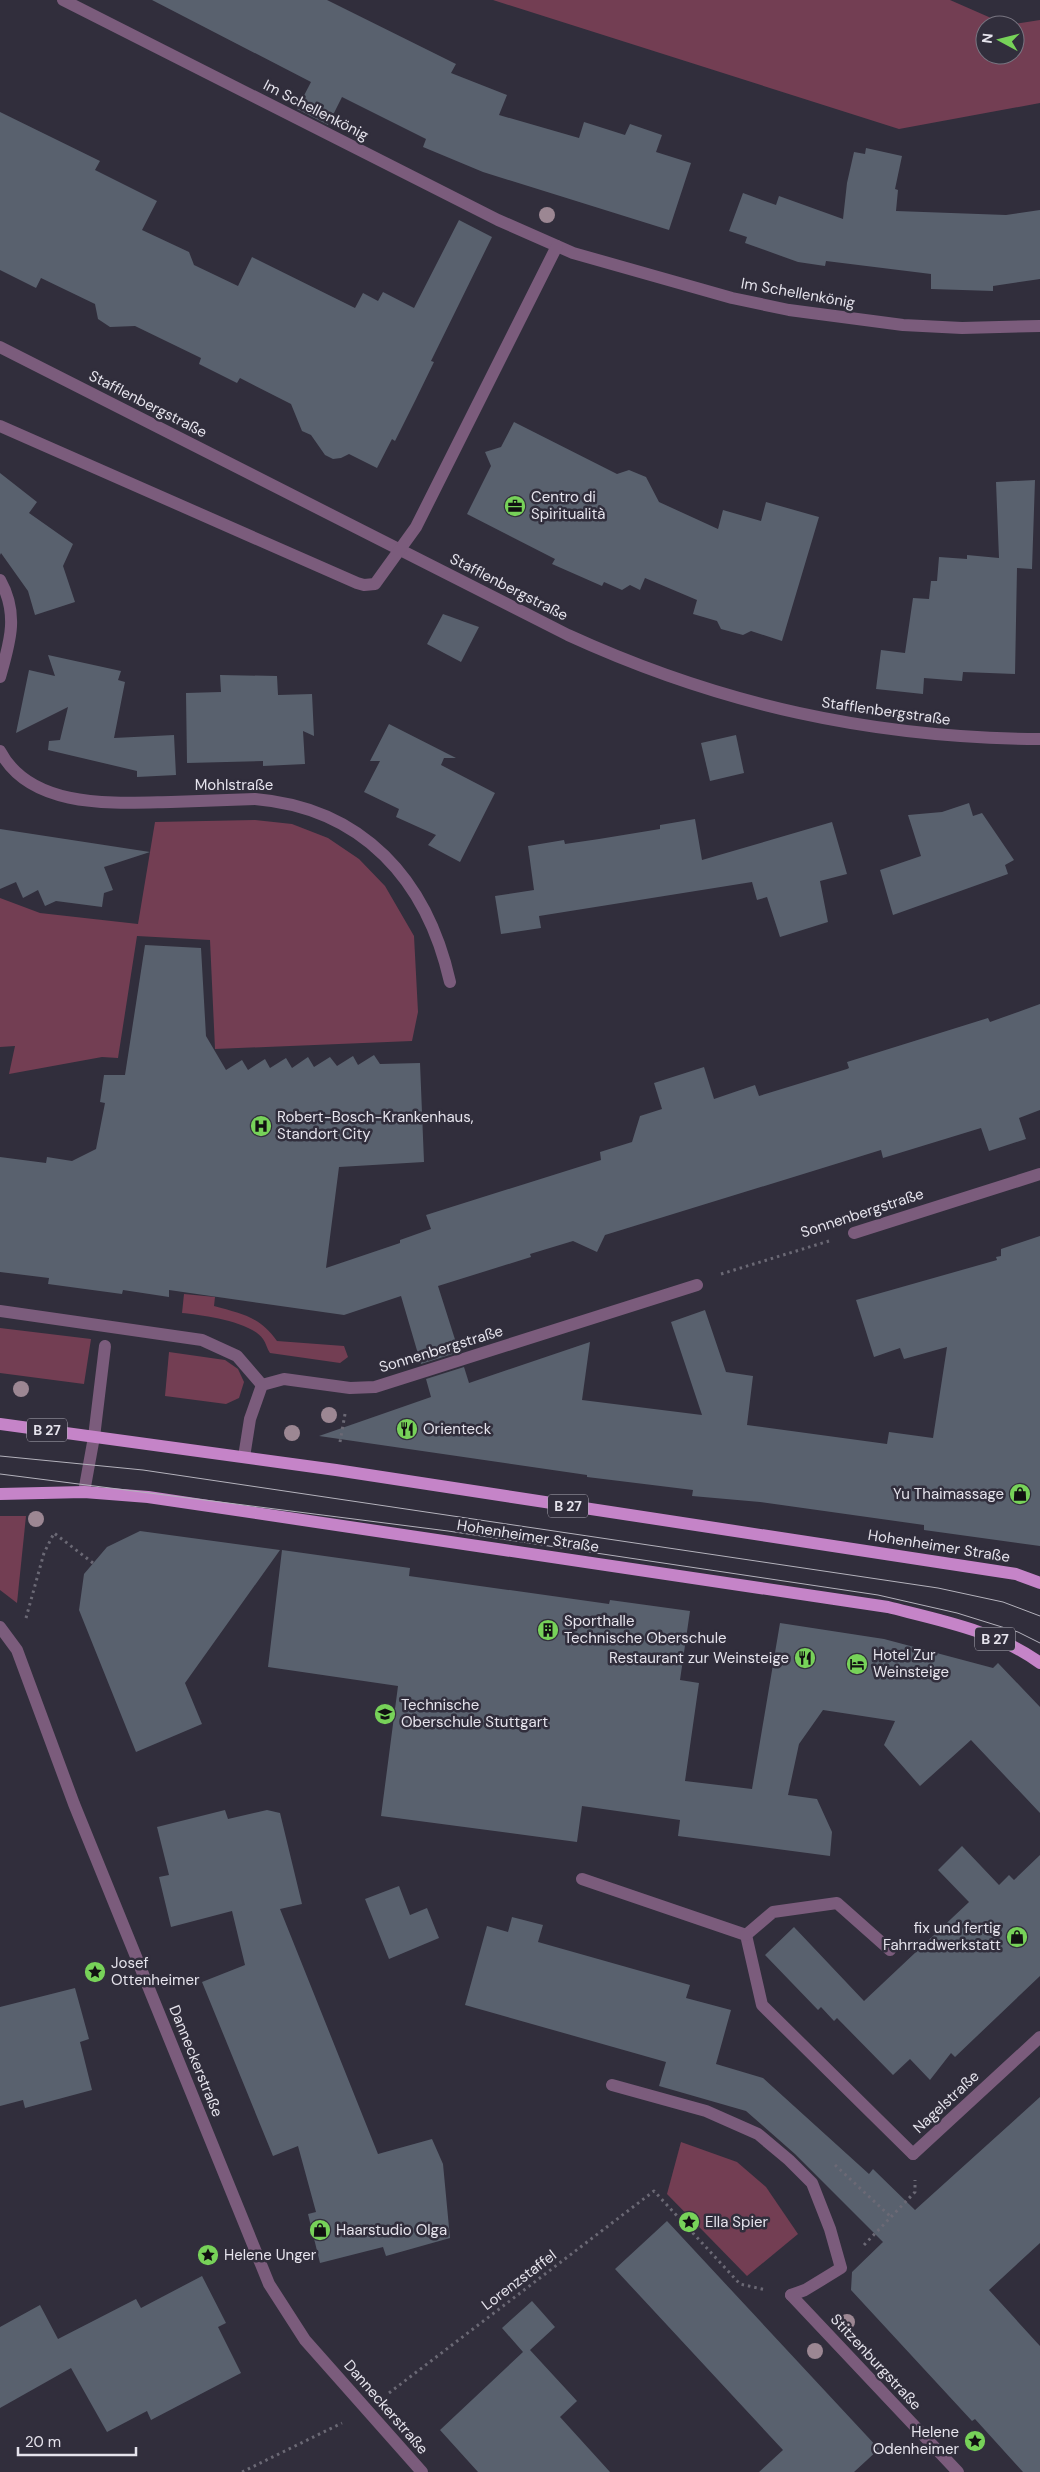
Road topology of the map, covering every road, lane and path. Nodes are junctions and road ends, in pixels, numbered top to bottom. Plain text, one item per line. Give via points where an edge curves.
1 (63, 0) edge
2 (557, 246) junction
3 (1040, 326) edge
4 (0, 347) edge
5 (0, 426) edge
6 (400, 551) junction
7 (0, 580) edge
8 (0, 677) edge
9 (1040, 739) edge
10 (0, 751) edge
11 (450, 982) dead end
12 (1040, 1174) edge
13 (854, 1233) joint
14 (716, 1270) dead end
15 (697, 1286) dead end
16 (0, 1310) edge
17 (105, 1346) dead end
18 (262, 1385) junction
19 (343, 1422) dead end
20 (0, 1424) edge
21 (94, 1437) junction
22 (340, 1439) dead end
23 (244, 1457) junction
24 (84, 1492) junction
25 (0, 1494) edge
26 (93, 1563) dead end
27 (1040, 1582) edge
28 (0, 1627) edge
29 (17, 1650) junction
30 (1040, 1663) edge
31 (582, 1878) dead end
32 (746, 1935) junction
33 (890, 1950) dead end
34 (1040, 2036) edge
35 (612, 2085) dead end
36 (914, 2154) junction
37 (841, 2268) junction
38 (791, 2295) junction
39 (368, 2411) junction
40 (242, 2472) edge
41 (422, 2472) edge
42 (958, 2472) edge

1 - 2 street, Im Schellenkönig via 498,220
2 - 3 street, Im Schellenkönig via 732,298 798,312 913,326
2 - 6 street via 420,518
4 - 6 street, Stafflenbergstraße
5 - 6 street via 364,585 380,581
6 - 9 street, Stafflenbergstraße via 608,653 734,698 820,719 890,730
7 - 8 street via 10,599 13,624
10 - 11 street, Mohlstraße via 12,767 37,786 71,798 128,803 269,800 297,804 336,820 372,842 401,873 433,927
12 - 13 street, Sonnenbergstraße
13 - 14 path, Sonnenbergstraße via 722,1275
15 - 18 street, Sonnenbergstraße via 375,1387 350,1388 284,1379
16 - 18 street via 202,1340 237,1356
17 - 21 street
18 - 23 street via 250,1419
19 - 22 path
20 - 21 main road, Hohenheimer Straße / B 27
21 - 23 main road, Hohenheimer Straße / B 27
21 - 24 street
23 - 27 main road, Hohenheimer Straße / B 27 via 1016,1574
24 - 25 main road, Hohenheimer Straße / B 27
24 - 30 main road, Hohenheimer Straße / B 27 via 168,1500 888,1607 946,1622 996,1640
26 - 29 path via 54,1533 44,1553
28 - 29 street, Danneckerstraße
29 - 39 street, Danneckerstraße via 74,1804 269,2284 306,2340
31 - 32 street
32 - 33 street via 773,1912 838,1903
32 - 36 street via 762,2005
34 - 36 street, Nagelstraße
35 - 37 street via 706,2111 758,2134 812,2183
36 - 37 path, Nagelstraße via 916,2192
37 - 38 street
38 - 39 path, Lorenzstaffel via 740,2284 654,2191
38 - 42 street, Stitzenburgstraße
39 - 40 path, Lorenzstaffel
39 - 41 street, Danneckerstraße

